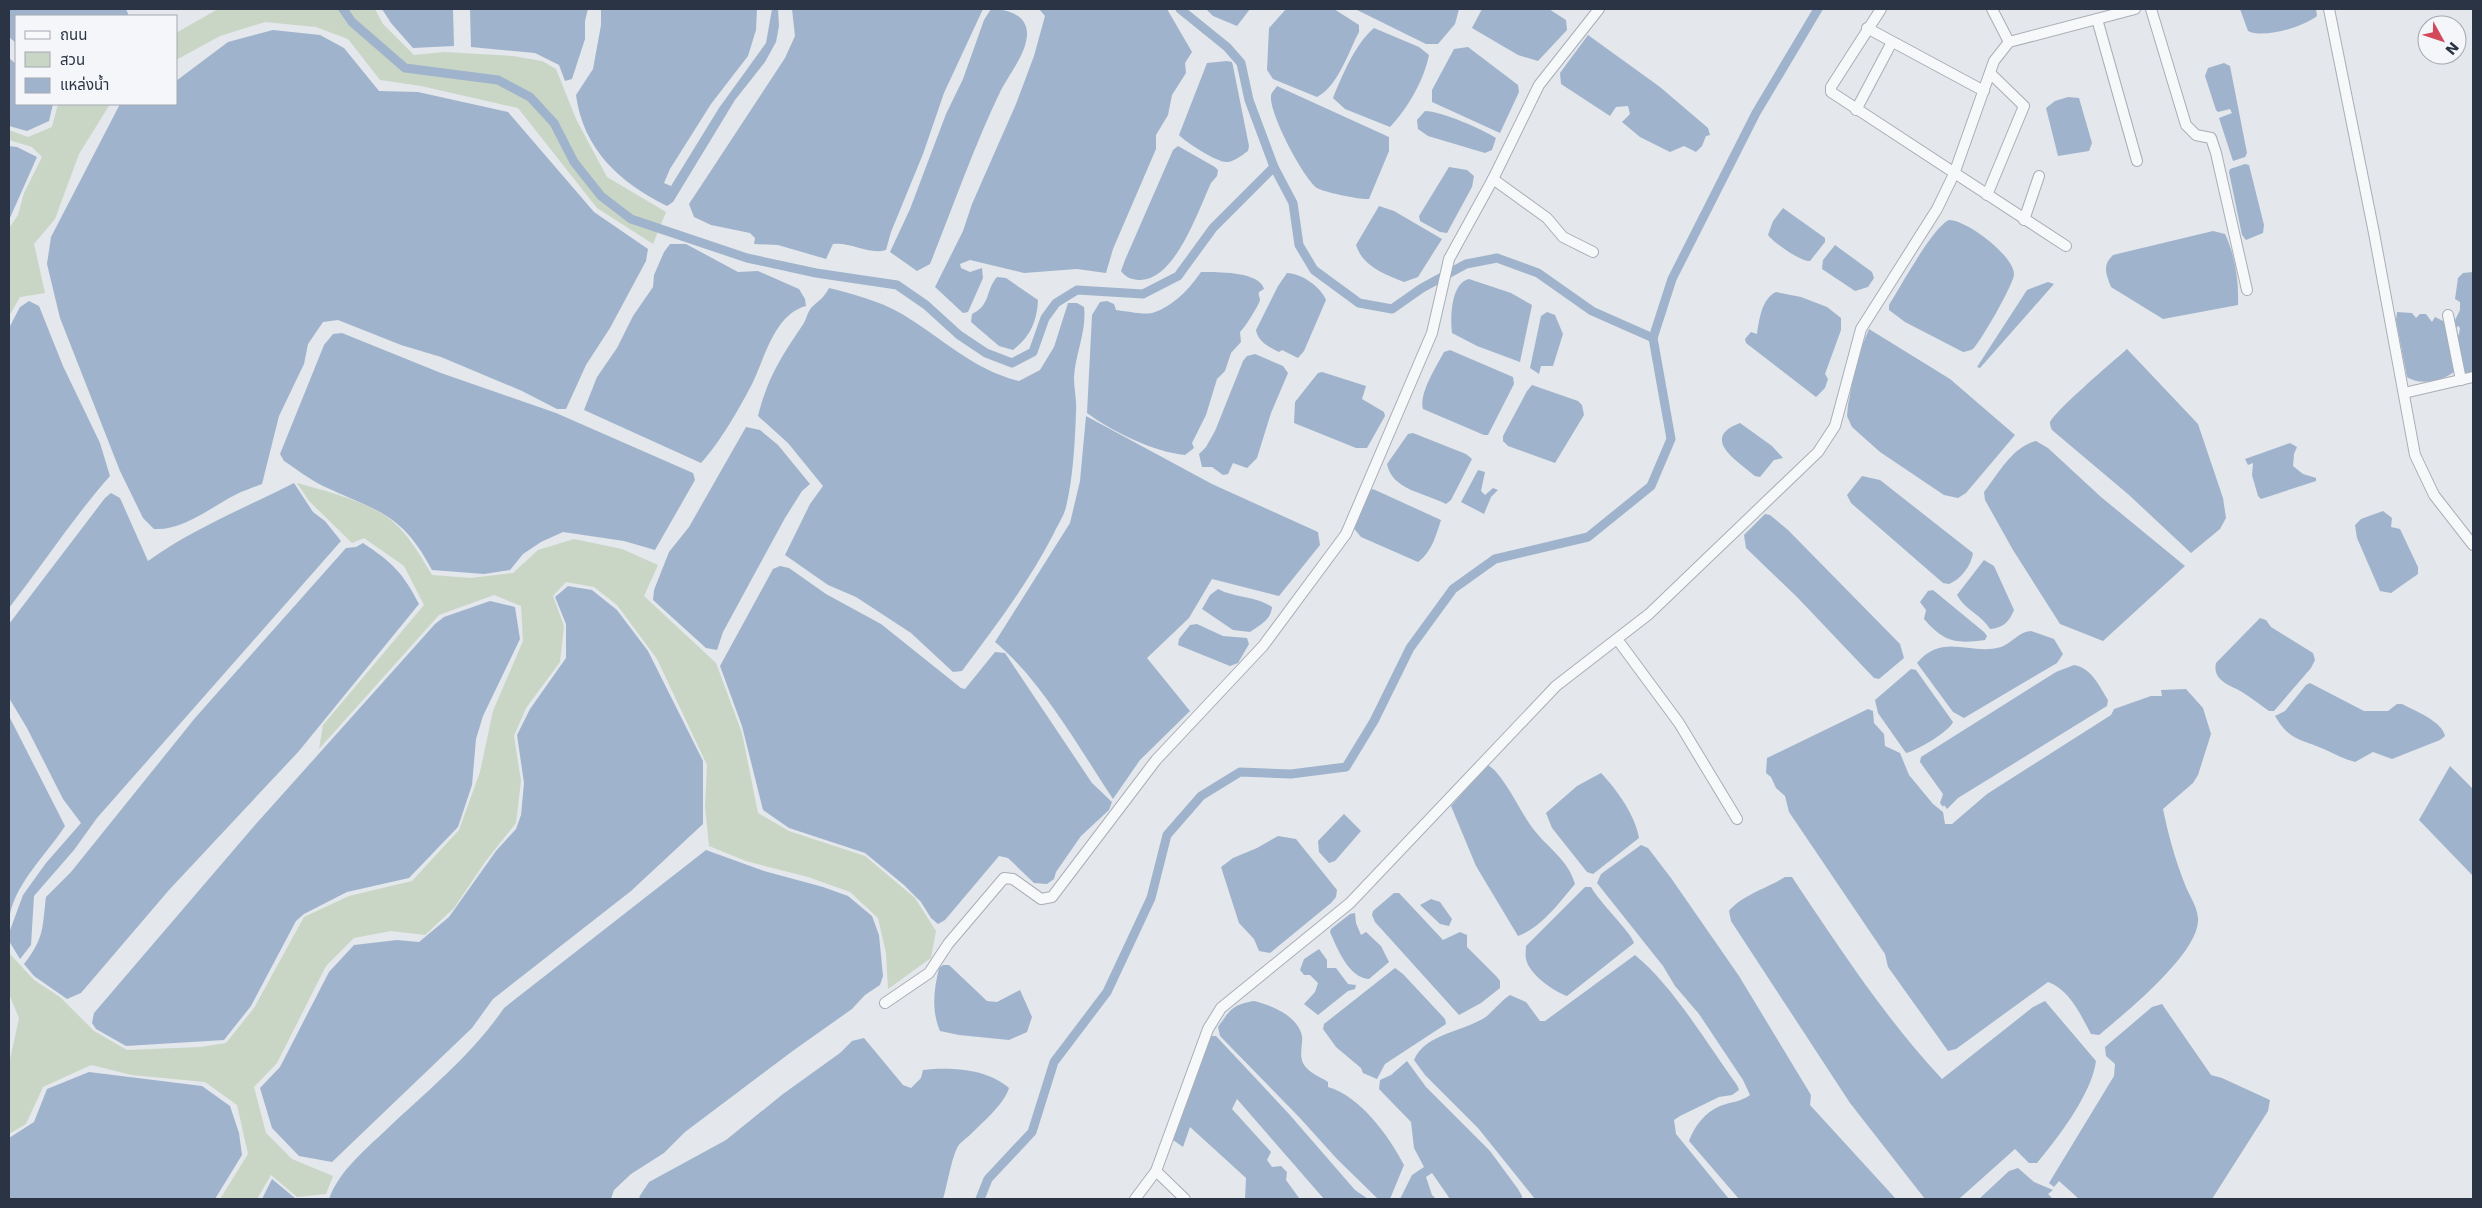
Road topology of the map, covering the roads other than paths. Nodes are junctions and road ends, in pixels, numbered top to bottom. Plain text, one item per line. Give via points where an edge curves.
1 (1600, 9) edge
2 (1881, 9) edge
3 (1992, 9) edge
4 (2135, 9) edge
5 (2151, 9) edge
6 (2329, 9) edge
7 (2097, 18) junction
8 (1867, 28) junction
9 (1892, 42) junction
10 (2009, 42) junction
11 (1990, 73) junction
12 (1984, 91) junction
13 (1856, 110) junction
14 (2137, 161) dead end
15 (1954, 174) junction
16 (2039, 176) dead end
17 (1493, 179) junction
18 (1987, 195) junction
19 (2024, 220) junction
20 (2066, 246) dead end
21 (1593, 252) dead end
22 (2247, 290) dead end
23 (2448, 315) dead end
24 (2473, 377) edge
25 (2461, 380) junction
26 (2404, 393) junction
27 (2473, 545) edge
28 (1617, 639) junction
29 (1737, 819) dead end
30 (885, 1003) dead end
31 (1156, 1171) junction
32 (1135, 1199) edge
33 (1185, 1199) edge

1 - 17 street via 1539,86
2 - 8 street
3 - 10 street
4 - 7 street
5 - 22 street via 2186,125 2196,135 2211,138
6 - 26 street
7 - 10 street
7 - 14 street
8 - 9 street
8 - 13 street via 1831,87 1834,95
9 - 12 street
9 - 13 street
10 - 11 street via 1994,61
11 - 12 street
11 - 18 street via 2024,106
12 - 15 street
13 - 15 street
15 - 18 street
15 - 28 street via 1937,210 1861,330 1835,426 1818,452 1649,614
16 - 19 street
17 - 21 street via 1547,218 1563,237
17 - 30 street via 1449,259 1432,333 1346,534 1263,646 1156,760 1052,898 1041,899 1013,879 1004,878 928,973
18 - 19 street
19 - 20 street
23 - 25 street
24 - 25 street
25 - 26 street
26 - 27 street via 2415,455 2434,495
28 - 29 street via 1678,723
28 - 31 street via 1556,686 1350,903 1221,1008 1208,1029
31 - 32 street
31 - 33 street

